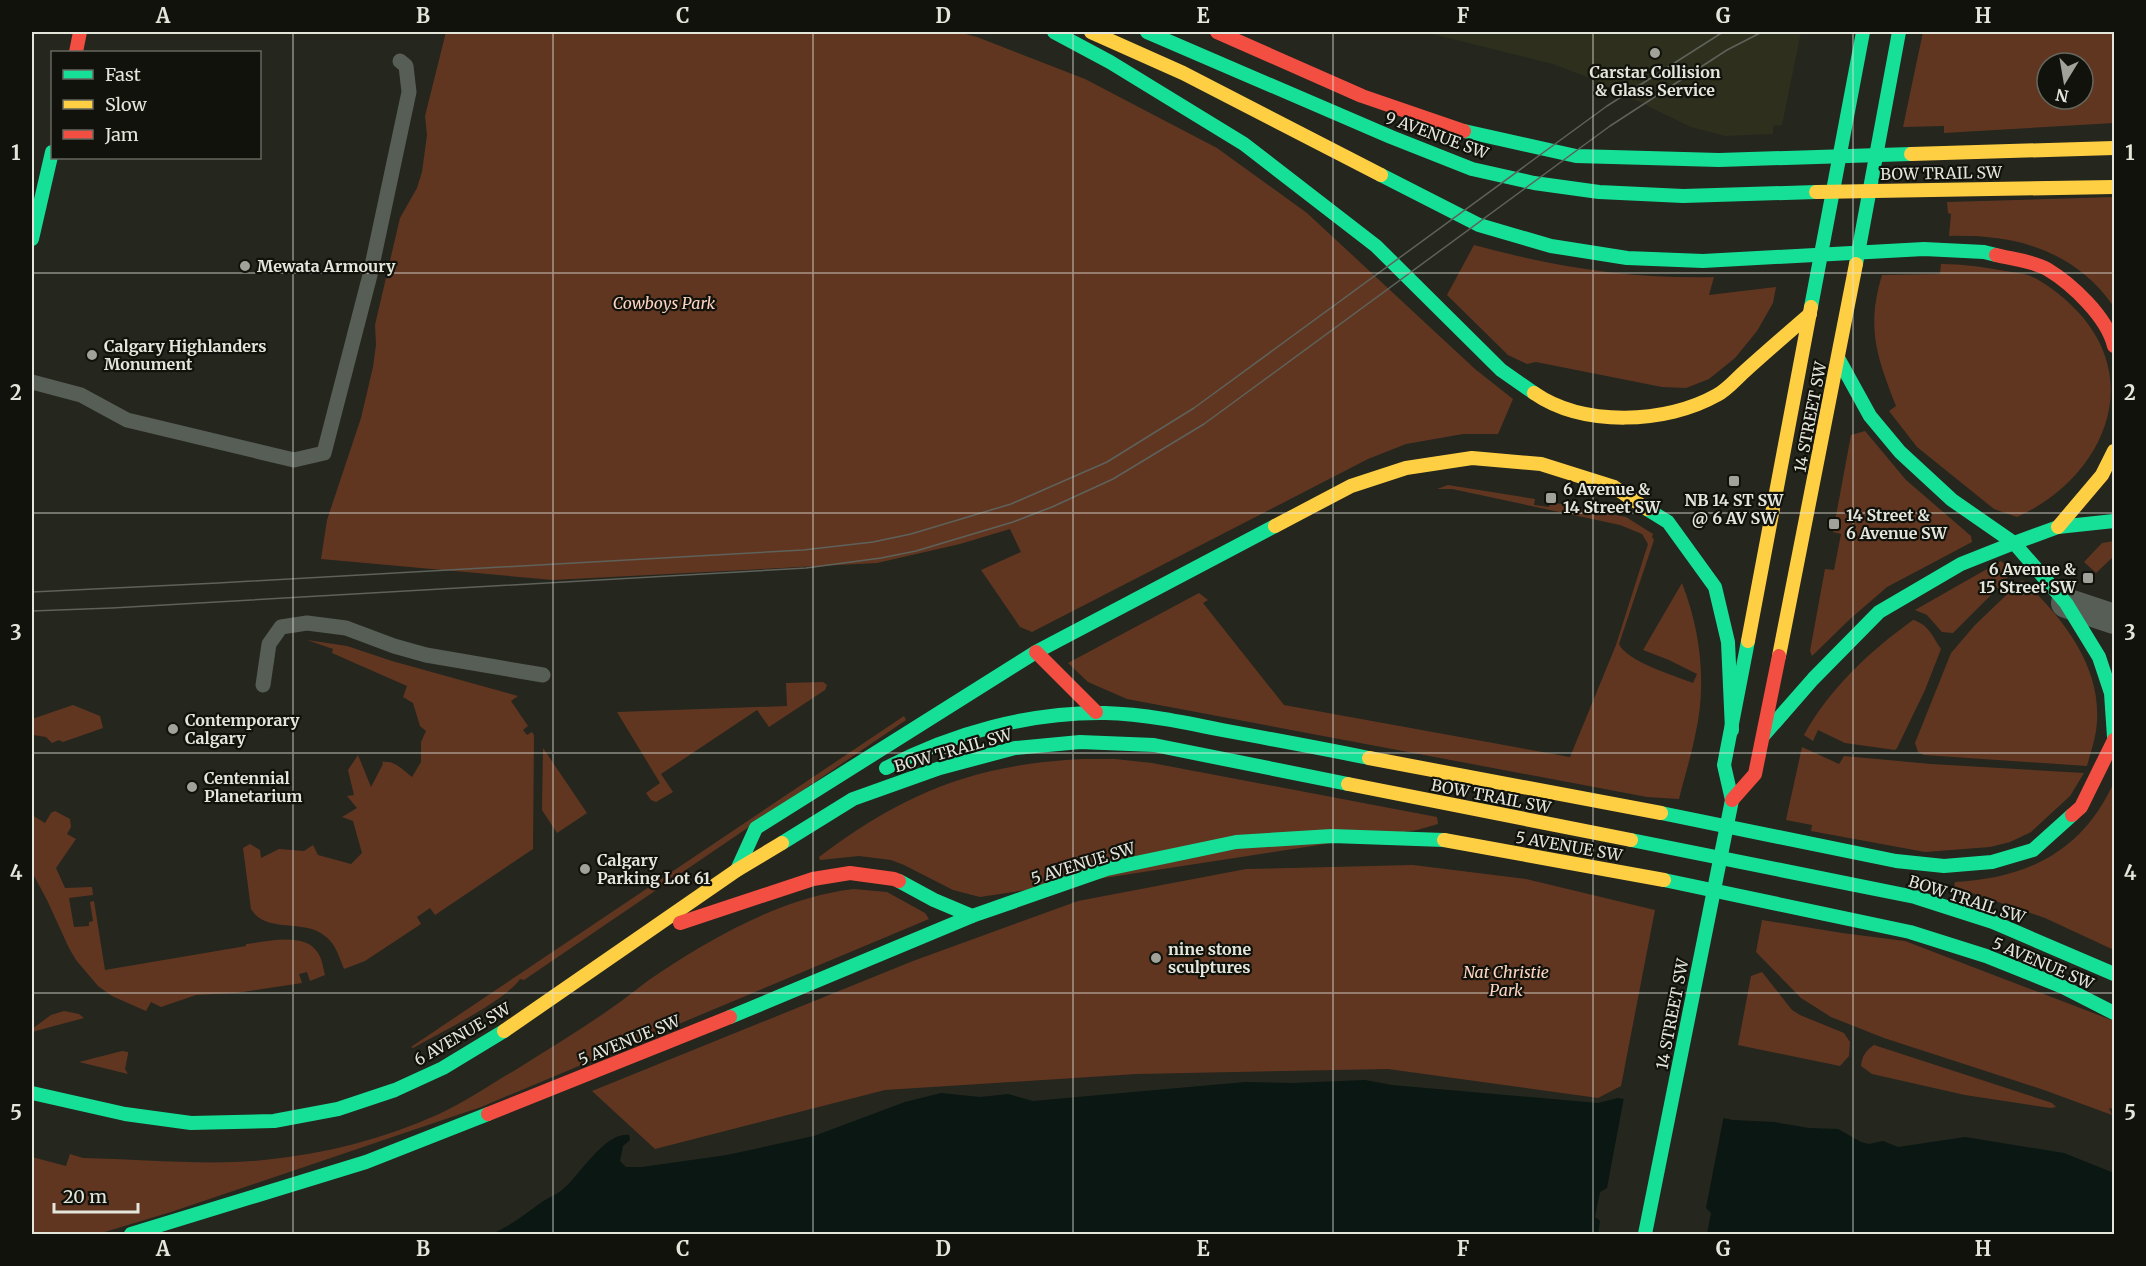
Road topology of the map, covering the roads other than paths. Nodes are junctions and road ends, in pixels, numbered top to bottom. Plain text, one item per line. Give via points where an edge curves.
1 (80, 32) edge
2 (1054, 32) edge
3 (1091, 32) edge
4 (1148, 32) edge
5 (1217, 32) edge
6 (1863, 32) edge
7 (1899, 32) edge
8 (76, 51) edge
9 (400, 61) dead end
10 (2115, 148) edge
11 (51, 154) edge
12 (1780, 158) joint
13 (2115, 187) edge
14 (37, 189) edge
15 (1769, 194) joint
16 (32, 239) edge
17 (1810, 314) junction
18 (2115, 346) edge
19 (1838, 358) junction
20 (32, 382) edge
21 (2115, 451) edge
22 (2115, 521) edge
23 (2058, 527) junction
24 (2014, 543) junction
25 (2066, 603) junction
26 (2115, 618) edge
27 (1036, 652) junction
28 (543, 675) dead end
29 (263, 685) dead end
30 (1096, 712) junction
31 (1732, 730) junction
32 (1763, 736) junction
33 (2115, 739) edge
34 (852, 799) junction
35 (1732, 800) junction
36 (737, 870) junction
37 (972, 916) junction
38 (644, 935) junction
39 (2115, 974) edge
40 (2115, 1013) edge
41 (32, 1093) edge
42 (131, 1234) edge
43 (1645, 1234) edge

1 - 8 main road
2 - 17 main road via 1244,144 1376,246 1501,370 1548,403 1593,416 1646,418 1685,408 1718,395
3 - 18 main road via 1183,73 1479,225 1551,246 1627,258 1703,261 1924,249 1984,252 2045,268 2084,296
4 - 15 main road, 9 AVENUE SW via 1472,169 1599,192 1683,196
5 - 12 main road, 9 AVENUE SW via 1362,96 1473,134 1576,156 1677,160
6 - 17 main road, 14 STREET SW
7 - 19 main road, 14 STREET SW
9 - 20 lane via 406,66 409,92 370,275 324,453 294,460 138,423 81,395
10 - 12 main road, BOW TRAIL SW
11 - 14 main road
13 - 15 main road, BOW TRAIL SW
14 - 16 main road
17 - 31 main road, 14 STREET SW
19 - 24 main road via 1870,416 1900,452 1952,500
19 - 32 main road, 14 STREET SW
21 - 23 main road via 2102,475
22 - 23 main road
23 - 24 main road
24 - 25 main road
24 - 32 main road via 1961,564 1879,612
25 - 26 street
25 - 33 main road via 2098,657 2111,693
27 - 30 main road
27 - 31 main road via 1351,486 1406,468 1472,458 1542,464 1614,486 1668,522 1715,586 1728,642
27 - 36 main road via 756,828
28 - 29 lane via 452,661 346,628 307,623 281,627 269,644
30 - 33 main road via 1149,716 1896,861 1944,866 1992,862 2033,850 2081,807
30 - 34 main road via 993,726 944,740 873,775
31 - 35 main road, 14 STREET SW via 1724,765
32 - 35 main road, 14 STREET SW via 1755,774
34 - 36 main road, 6 AVENUE SW
34 - 39 main road, BOW TRAIL SW via 940,768 1015,748 1080,742 1154,745 1915,897 1993,922
35 - 43 main road, 14 STREET SW
36 - 38 main road, 6 AVENUE SW
37 - 38 main road via 894,879 850,873 813,879
37 - 40 main road, 5 AVENUE SW via 1107,869 1236,842 1332,836 1439,839 1623,872 1910,932 1986,956
37 - 42 main road, 5 AVENUE SW via 366,1162
38 - 41 main road, 6 AVENUE SW via 443,1068 395,1090 338,1109 274,1121 190,1123 125,1114

